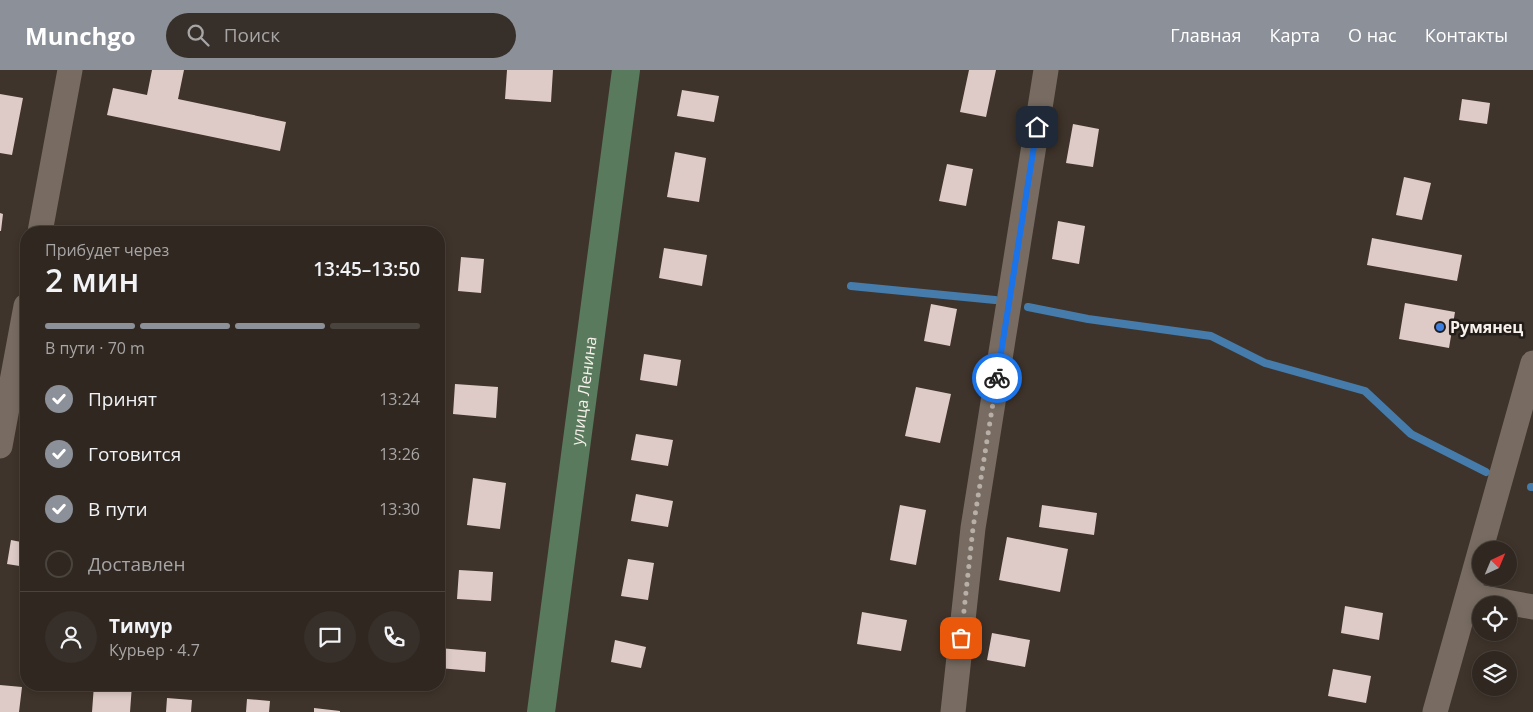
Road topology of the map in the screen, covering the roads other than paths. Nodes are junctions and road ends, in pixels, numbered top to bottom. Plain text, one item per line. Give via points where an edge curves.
1 (70, 70) edge
2 (626, 70) edge
3 (1046, 70) edge
4 (41, 226) edge
5 (20, 338) edge
6 (1533, 363) edge
7 (0, 446) edge
8 (1468, 596) junction
9 (1533, 607) edge
10 (541, 712) edge
11 (953, 712) edge
12 (1435, 712) edge

1 - 4 street
2 - 10 main road, улица Ленина
3 - 11 street via 973,528
5 - 7 street
6 - 8 street
8 - 9 street
8 - 12 street

